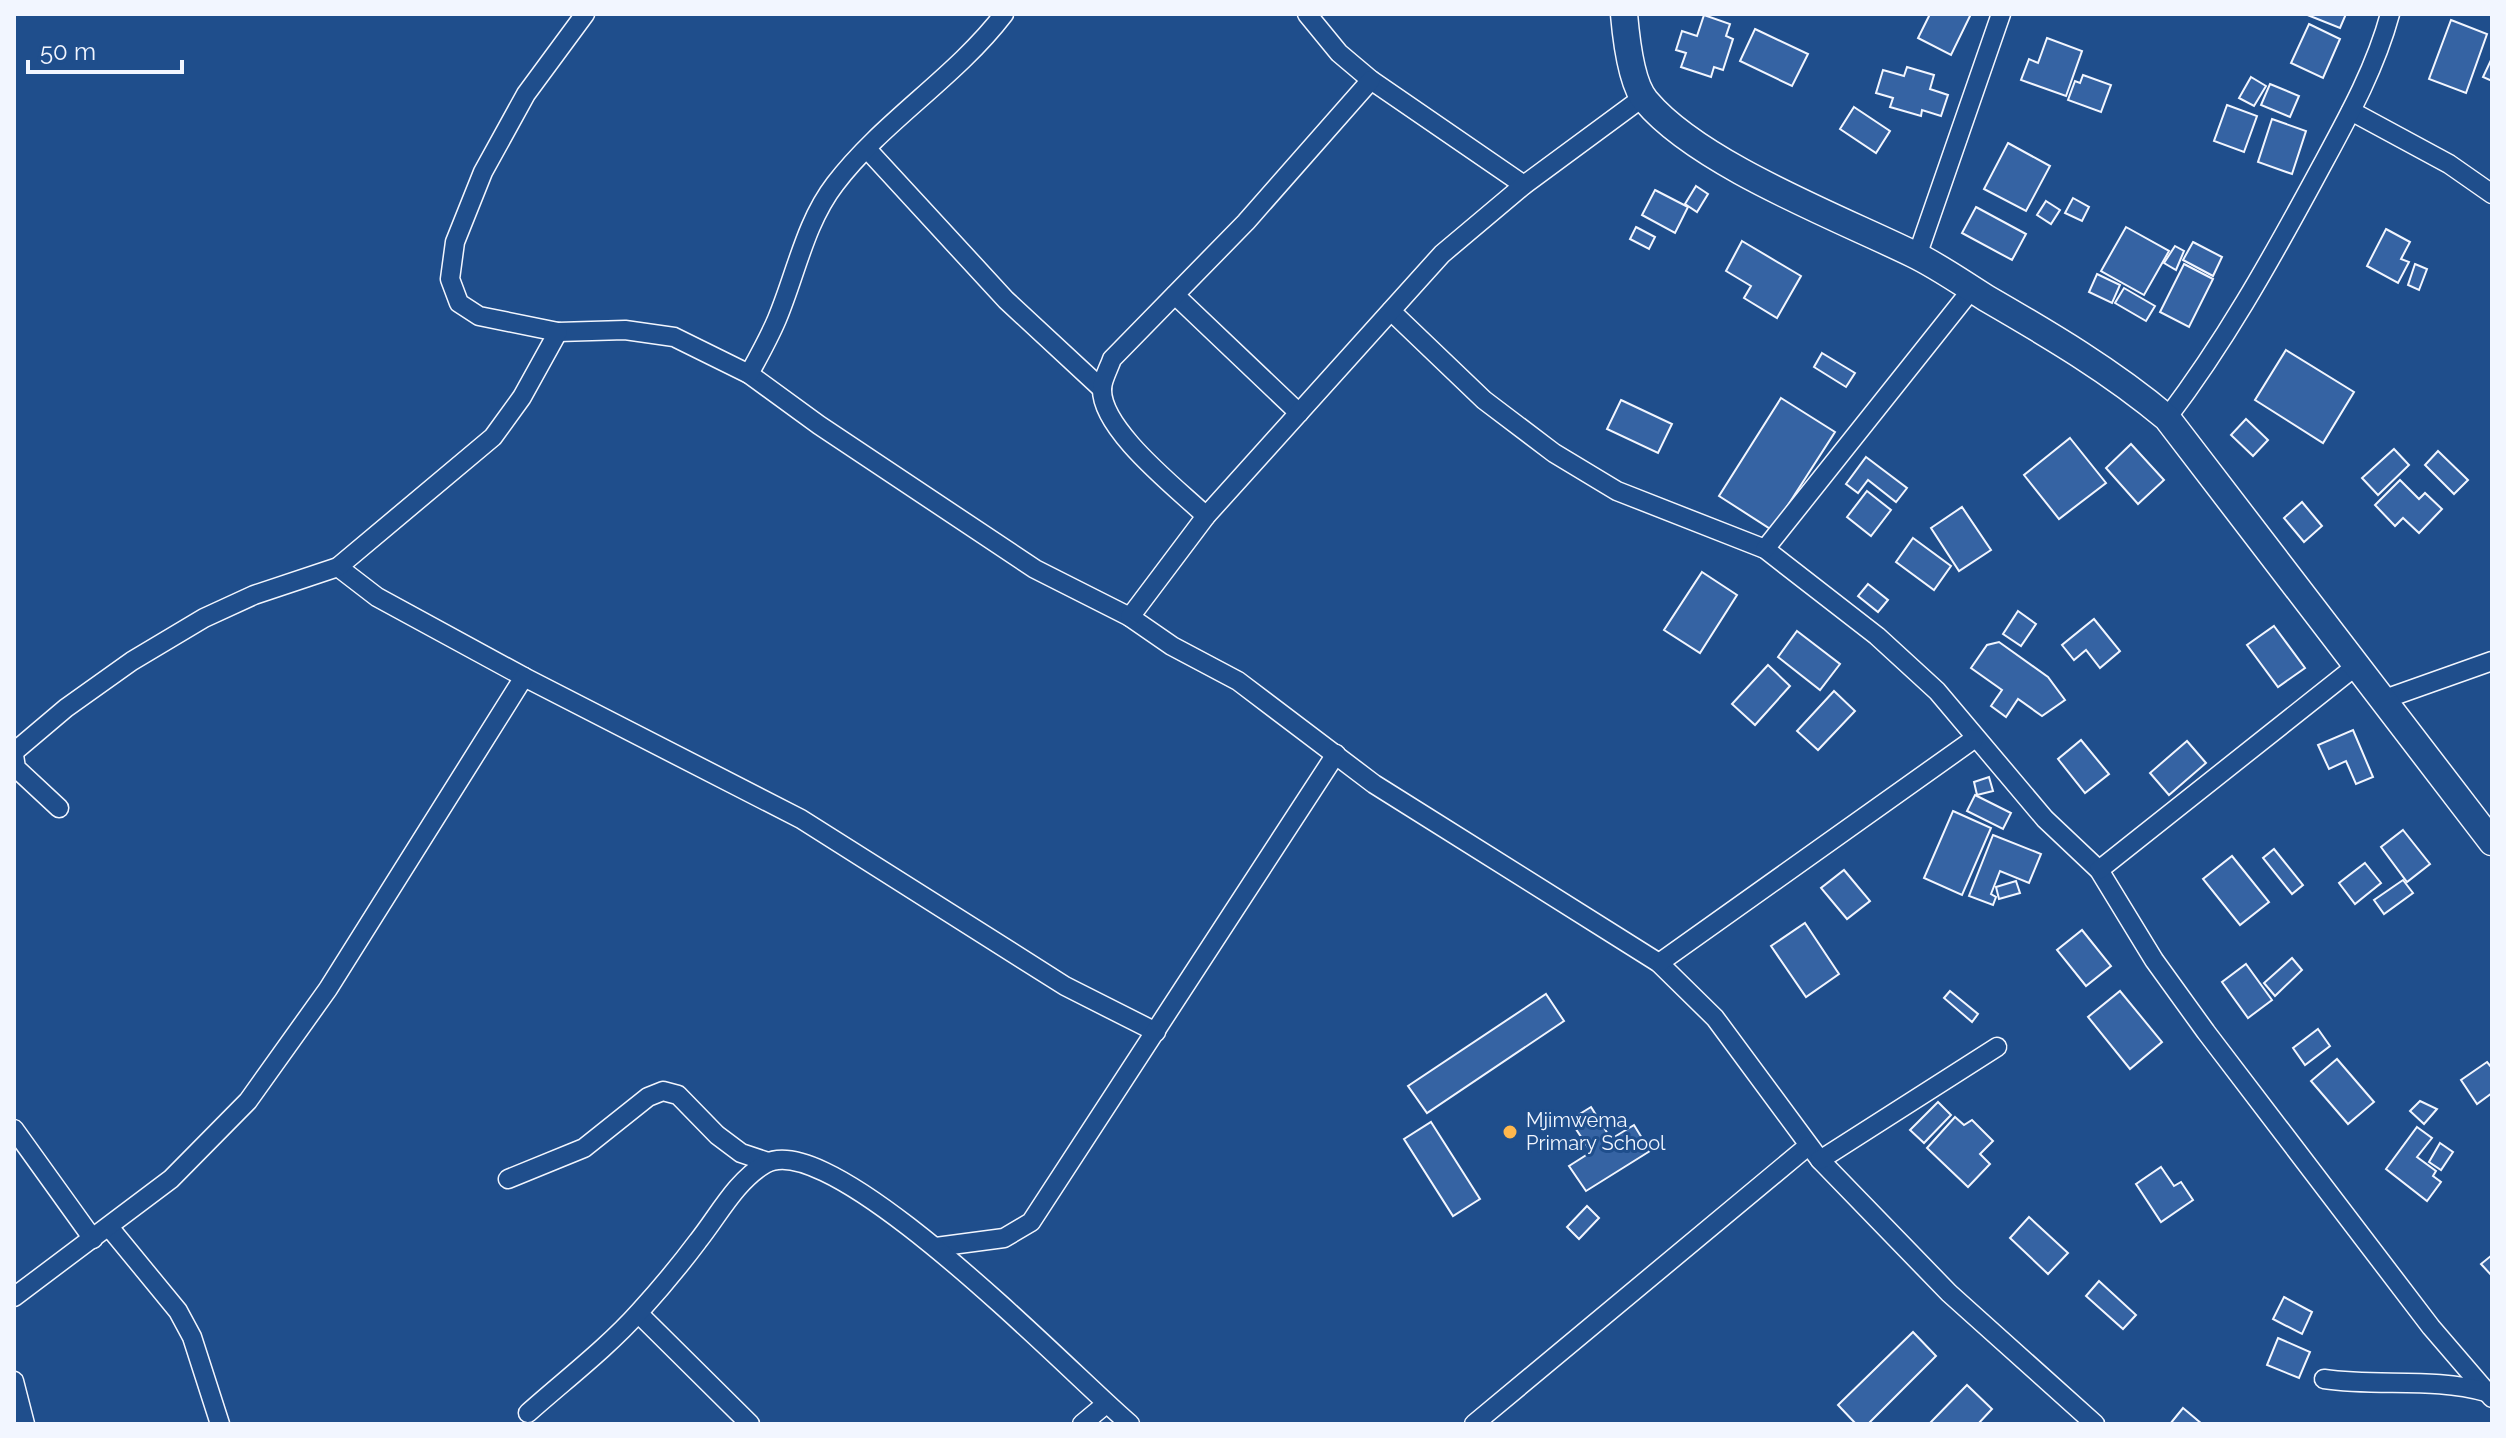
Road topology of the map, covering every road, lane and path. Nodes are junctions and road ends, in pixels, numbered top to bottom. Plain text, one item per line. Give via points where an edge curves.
1 (585, 14) edge
2 (1004, 14) edge
3 (1307, 14) edge
4 (1624, 14) edge
5 (2001, 14) edge
6 (2390, 14) edge
7 (1371, 80) junction
8 (1642, 98) junction
9 (2351, 111) junction
10 (867, 149) junction
11 (1524, 185) junction
12 (2492, 194) edge
13 (1917, 256) junction
14 (1972, 289) junction
15 (1175, 295) junction
16 (1391, 311) junction
17 (558, 332) junction
18 (749, 374) junction
19 (1102, 389) junction
20 (1299, 413) junction
21 (2167, 418) junction
22 (1206, 516) junction
23 (1765, 549) junction
24 (338, 567) junction
25 (1130, 617) junction
26 (2492, 661) edge
27 (2356, 666) junction
28 (524, 677) junction
29 (2382, 700) junction
30 (1974, 739) junction
31 (14, 753) edge
32 (1336, 754) junction
33 (59, 808) dead end
34 (2492, 842) edge
35 (2099, 870) junction
36 (1659, 963) junction
37 (1156, 1032) junction
38 (1997, 1047) dead end
39 (14, 1129) edge
40 (1814, 1153) junction
41 (768, 1162) junction
42 (508, 1179) dead end
43 (109, 1227) junction
44 (93, 1239) junction
45 (936, 1247) junction
46 (14, 1297) edge
47 (639, 1314) junction
48 (2324, 1379) dead end
49 (14, 1381) edge
50 (2489, 1395) edge
51 (1106, 1404) junction
52 (528, 1413) dead end
53 (25, 1424) edge
54 (220, 1424) edge
55 (750, 1424) edge
56 (1082, 1424) edge
57 (1130, 1424) edge
58 (1474, 1424) edge
59 (2095, 1424) edge

1 - 17 street via 526,94 483,172 455,242 450,279 459,303 479,316
2 - 10 street via 982,43
3 - 7 street via 1339,53
4 - 8 street
5 - 13 street
6 - 9 street via 2381,48
7 - 11 street
7 - 15 street
8 - 11 street
8 - 13 street via 1666,123 1732,164
9 - 12 street via 2449,164
9 - 21 street via 2229,331
10 - 18 street via 819,209 777,319
10 - 19 street via 1006,300
11 - 16 street via 1442,254
13 - 14 street
14 - 21 street via 2094,362
14 - 23 street
15 - 19 street via 1112,359
15 - 20 street
16 - 20 street
16 - 23 street via 1484,400 1554,453 1617,491
17 - 18 street via 662,334
17 - 24 street via 493,437
18 - 25 street via 1035,569
19 - 22 street via 1122,433
20 - 22 street
21 - 27 street
22 - 25 street
23 - 30 street via 1877,636 1937,691
24 - 28 street via 377,597
24 - 31 street via 204,618 121,668
25 - 32 street via 1238,681
26 - 29 street
27 - 29 street
27 - 35 street
28 - 37 street via 801,819 1065,986
28 - 43 street via 328,989 248,1101 207,1146
29 - 34 street
30 - 35 street
30 - 36 street
31 - 33 street via 23,777
32 - 36 street via 1401,801
32 - 37 street
35 - 50 street via 2206,1032
36 - 40 street via 1715,1018
37 - 45 street via 1031,1222 1004,1238
38 - 40 street
39 - 44 street
40 - 58 street
40 - 59 street via 1949,1293
41 - 42 street via 741,1153 678,1095 663,1091 584,1148
41 - 45 street via 799,1161 827,1174
41 - 47 street via 734,1193
43 - 44 street
43 - 54 street via 178,1311 192,1337
44 - 46 street
45 - 51 street
47 - 52 street
47 - 55 street
48 - 50 street via 2404,1385 2448,1382
49 - 53 street
51 - 56 street
51 - 57 street

